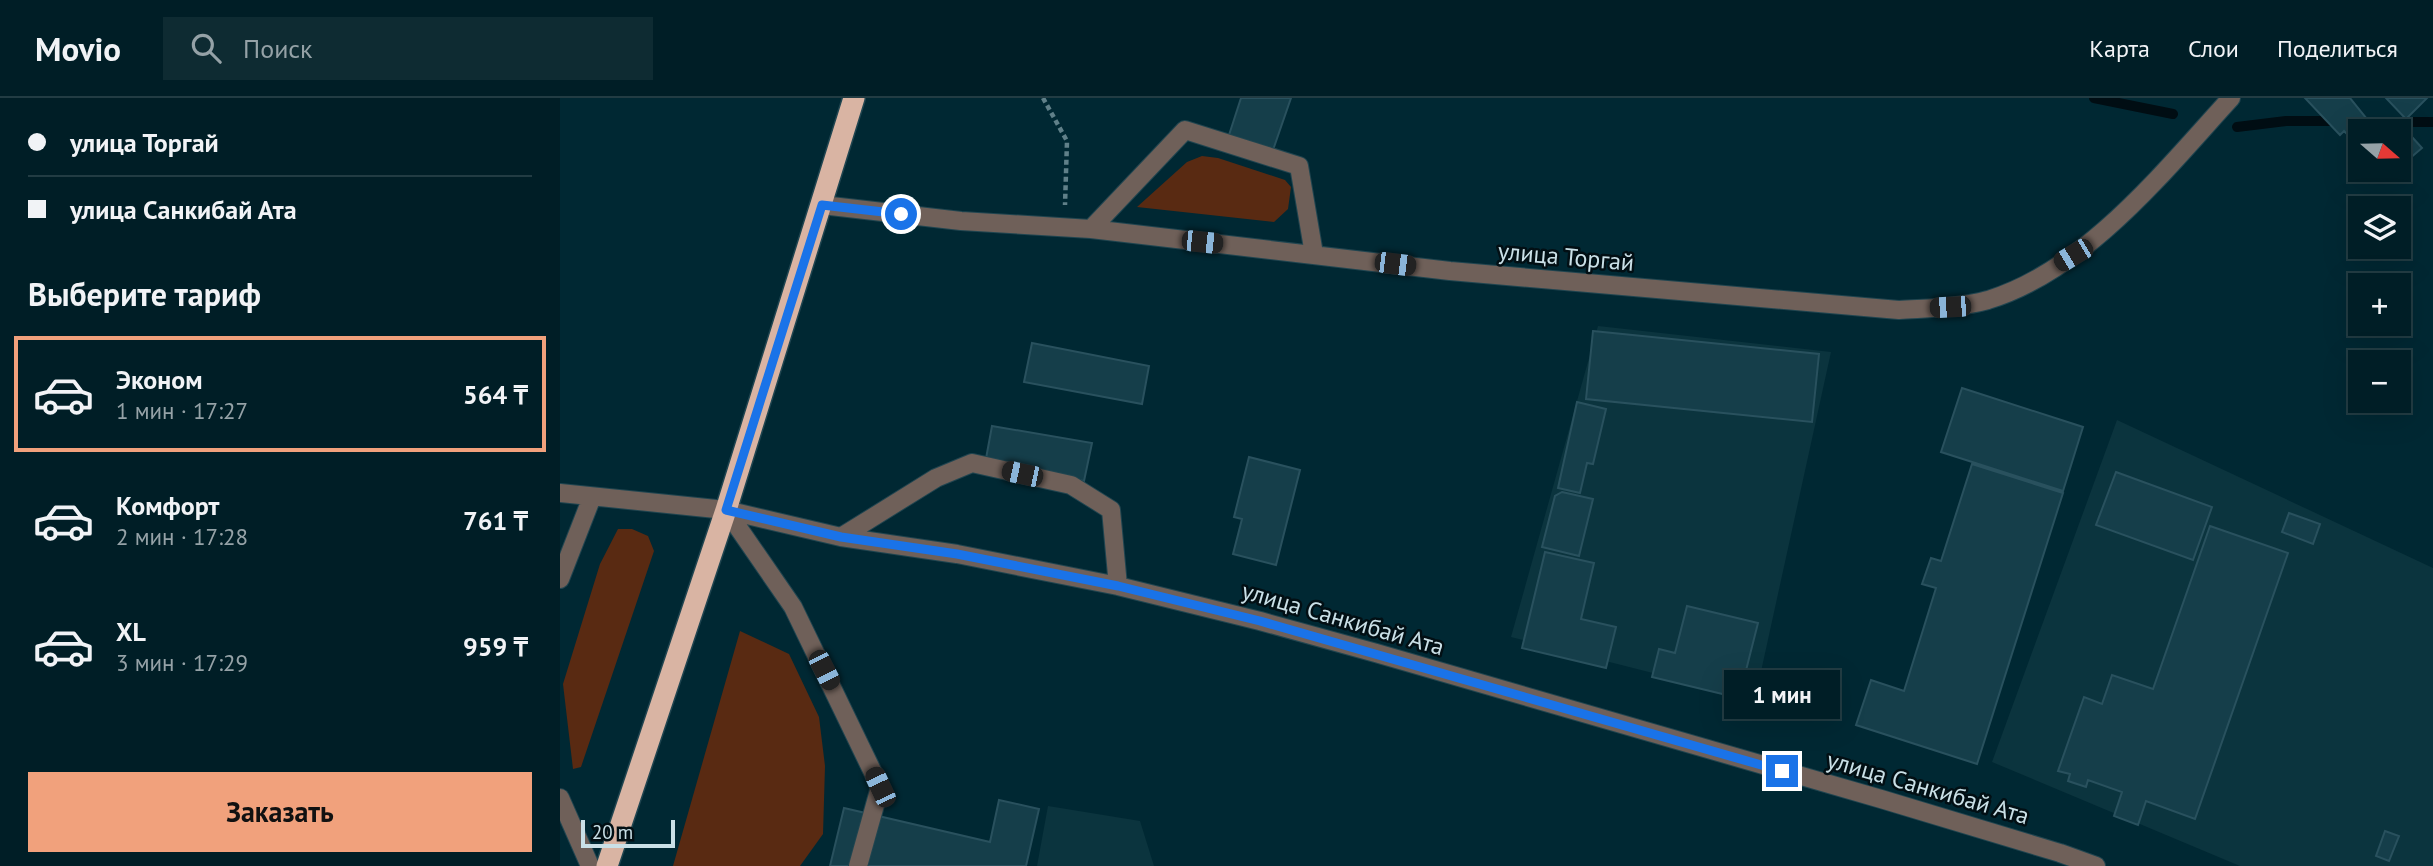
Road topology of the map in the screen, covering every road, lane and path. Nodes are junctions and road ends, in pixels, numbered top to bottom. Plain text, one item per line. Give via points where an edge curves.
1 (854, 98) edge
2 (1043, 98) edge
3 (2231, 98) edge
4 (822, 205) junction
5 (1063, 227) junction
6 (1091, 229) junction
7 (1314, 254) junction
8 (560, 493) edge
9 (592, 496) junction
10 (726, 510) junction
11 (841, 537) junction
12 (560, 579) edge
13 (1118, 586) junction
14 (560, 798) edge
15 (590, 866) edge
16 (607, 866) edge
17 (858, 866) edge
18 (2096, 866) edge

1 - 4 highway
2 - 5 path via 1068,141
3 - 7 street, улица Торгай via 2115,222 2073,255 2020,287 1988,300 1950,307 1899,310 1803,303
4 - 5 street, улица Торгай
4 - 10 highway
5 - 6 street, улица Торгай
6 - 7 street, улица Торгай
6 - 7 street via 1185,130 1299,166
8 - 9 street, улица Санкибай Ата
9 - 10 street, улица Санкибай Ата
9 - 12 street
10 - 11 street, улица Санкибай Ата
10 - 16 highway
10 - 17 street via 793,607 880,787
11 - 13 street, улица Санкибай Ата
11 - 13 street via 936,478 972,463 1071,485 1111,510
13 - 18 street, улица Санкибай Ата via 1376,653
14 - 15 street

